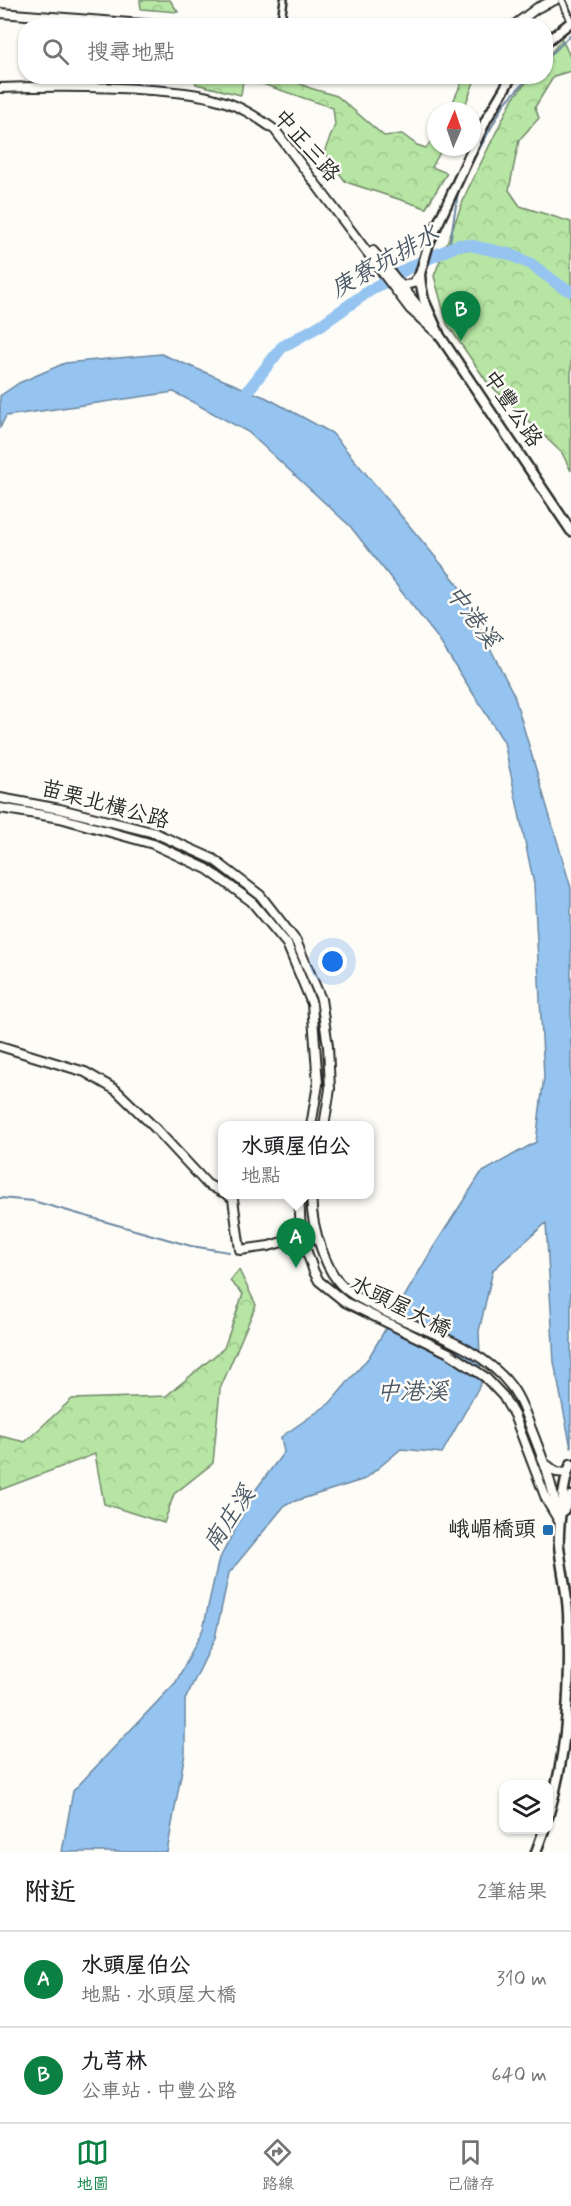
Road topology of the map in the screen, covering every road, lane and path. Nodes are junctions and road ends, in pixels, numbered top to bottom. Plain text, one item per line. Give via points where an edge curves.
1 (284, 0) edge
2 (555, 0) edge
3 (561, 0) edge
4 (0, 13) edge
5 (65, 18) edge
6 (281, 18) edge
7 (524, 18) edge
8 (571, 21) edge
9 (553, 36) edge
10 (507, 84) edge
11 (0, 88) edge
12 (421, 272) junction
13 (397, 284) junction
14 (435, 328) junction
15 (440, 336) junction
16 (571, 531) edge
17 (0, 798) edge
18 (0, 808) edge
19 (0, 1046) edge
20 (313, 1121) edge
21 (325, 1121) edge
22 (218, 1190) edge
23 (233, 1199) edge
24 (299, 1199) edge
25 (311, 1199) edge
26 (315, 1232) junction
27 (301, 1235) junction
28 (544, 1462) junction
29 (571, 1464) edge
30 (567, 1473) junction
31 (571, 1496) edge
32 (559, 1521) junction
33 (553, 1803) edge
34 (543, 1834) edge
35 (536, 1852) edge

1 - 6 street
2 - 7 main road
3 - 8 street
4 - 5 main road
8 - 9 main road
10 - 12 main road, 中豐公路 via 486,120 429,243
11 - 13 main road, 中正三路 via 174,92 219,100 249,112 275,130
12 - 13 main road via 413,283
12 - 14 main road, 中豐公路 via 424,300
13 - 14 main road
13 - 15 main road via 410,309
14 - 15 main road, 中豐公路
15 - 16 main road, 中豐公路
17 - 21 main road, 苗栗北橫公路 via 60,808 155,833 213,860 260,895 296,941 321,999 330,1089
18 - 20 main road, 苗栗北橫公路 via 60,818 153,844 207,869 251,901 286,944 312,1004 318,1083
19 - 22 main road via 85,1072 116,1090 207,1184
23 - 27 main road via 240,1250 269,1246
24 - 27 main road
25 - 26 main road
26 - 27 main road
26 - 28 main road, 水頭屋大橋 via 328,1268 344,1288 386,1313 462,1346 511,1385
27 - 32 main road, 水頭屋大橋 via 319,1281 336,1296 449,1353 485,1377 503,1396
28 - 30 main road via 553,1471
28 - 32 main road
29 - 30 main road
30 - 32 main road
31 - 32 main road
32 - 33 main road via 568,1613 569,1694 566,1741
34 - 35 main road

